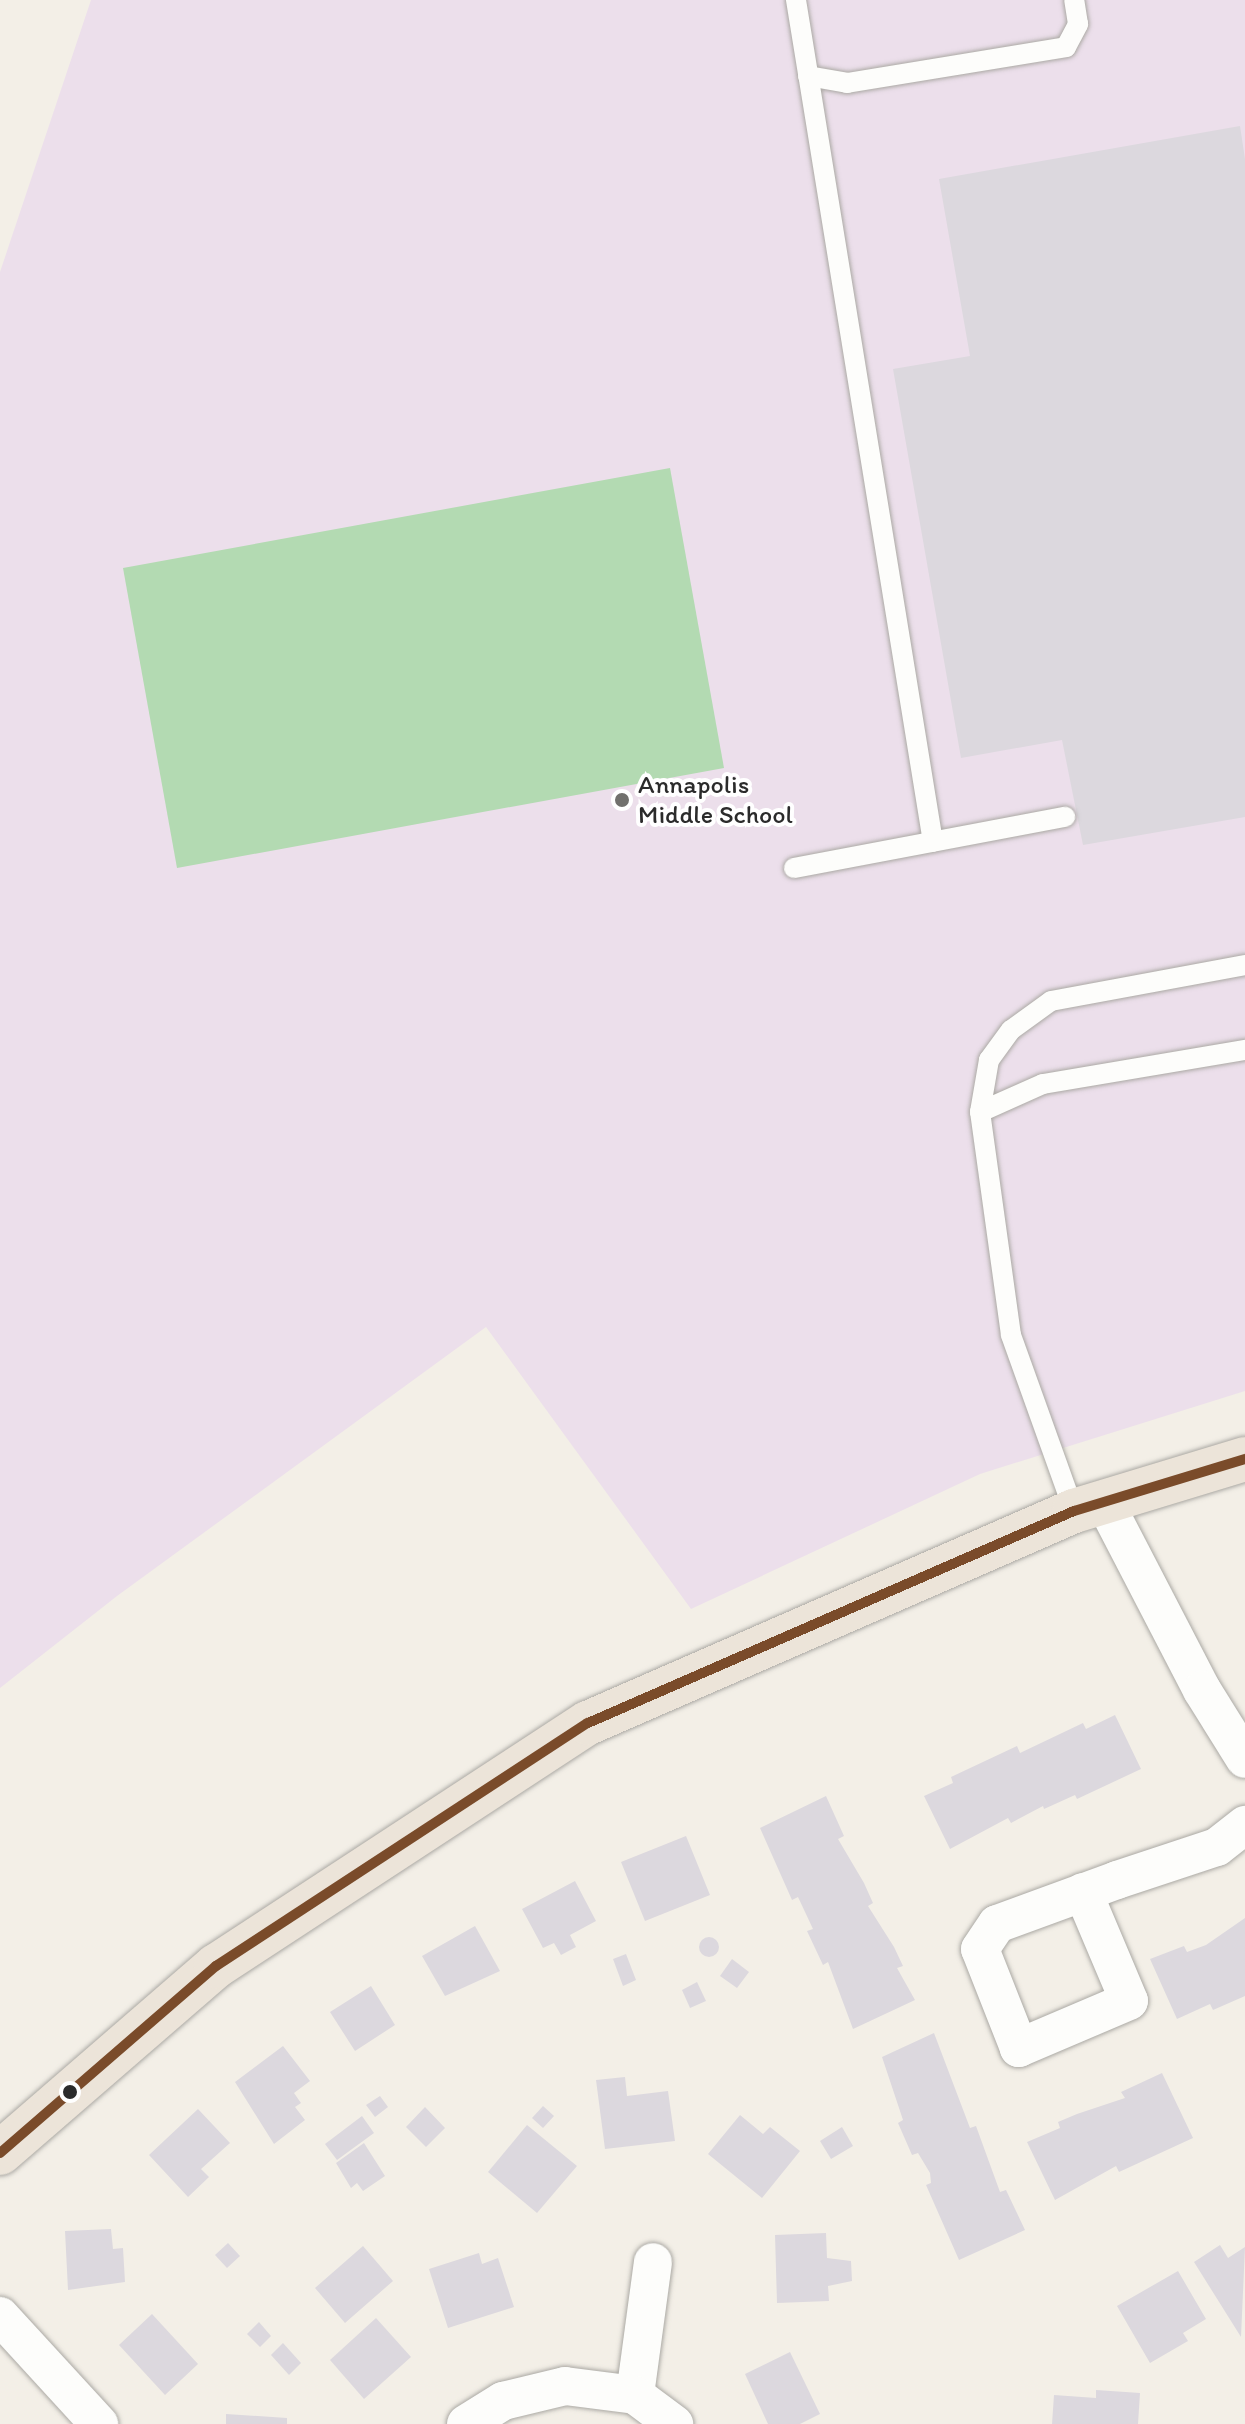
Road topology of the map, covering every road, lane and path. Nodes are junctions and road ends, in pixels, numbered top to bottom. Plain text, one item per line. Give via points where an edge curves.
1 (796, 0) edge
2 (1074, 0) edge
3 (808, 76) junction
4 (1065, 817) dead end
5 (933, 842) junction
6 (794, 868) dead end
7 (1245, 965) edge
8 (1245, 1050) edge
9 (980, 1112) junction
10 (1245, 1459) edge
11 (1089, 1506) junction
12 (1245, 1759) edge
13 (1245, 1825) edge
14 (1083, 1892) dead end
15 (0, 2153) edge
16 (653, 2262) dead end
17 (0, 2316) edge
18 (635, 2395) junction
19 (99, 2424) edge
20 (466, 2424) edge
21 (674, 2424) edge

1 - 3 lane
2 - 3 lane via 1078,24 1066,47 847,83
3 - 5 lane
4 - 5 lane
5 - 6 lane
7 - 9 lane via 1051,1001 1011,1030 989,1060
8 - 9 lane via 1043,1084
9 - 11 lane via 1011,1335
10 - 11 main road
11 - 12 street
11 - 15 main road via 588,1723 216,1966
13 - 14 street via 1217,1847
16 - 18 street
17 - 19 street
18 - 20 street via 565,2386 503,2401
18 - 21 street

